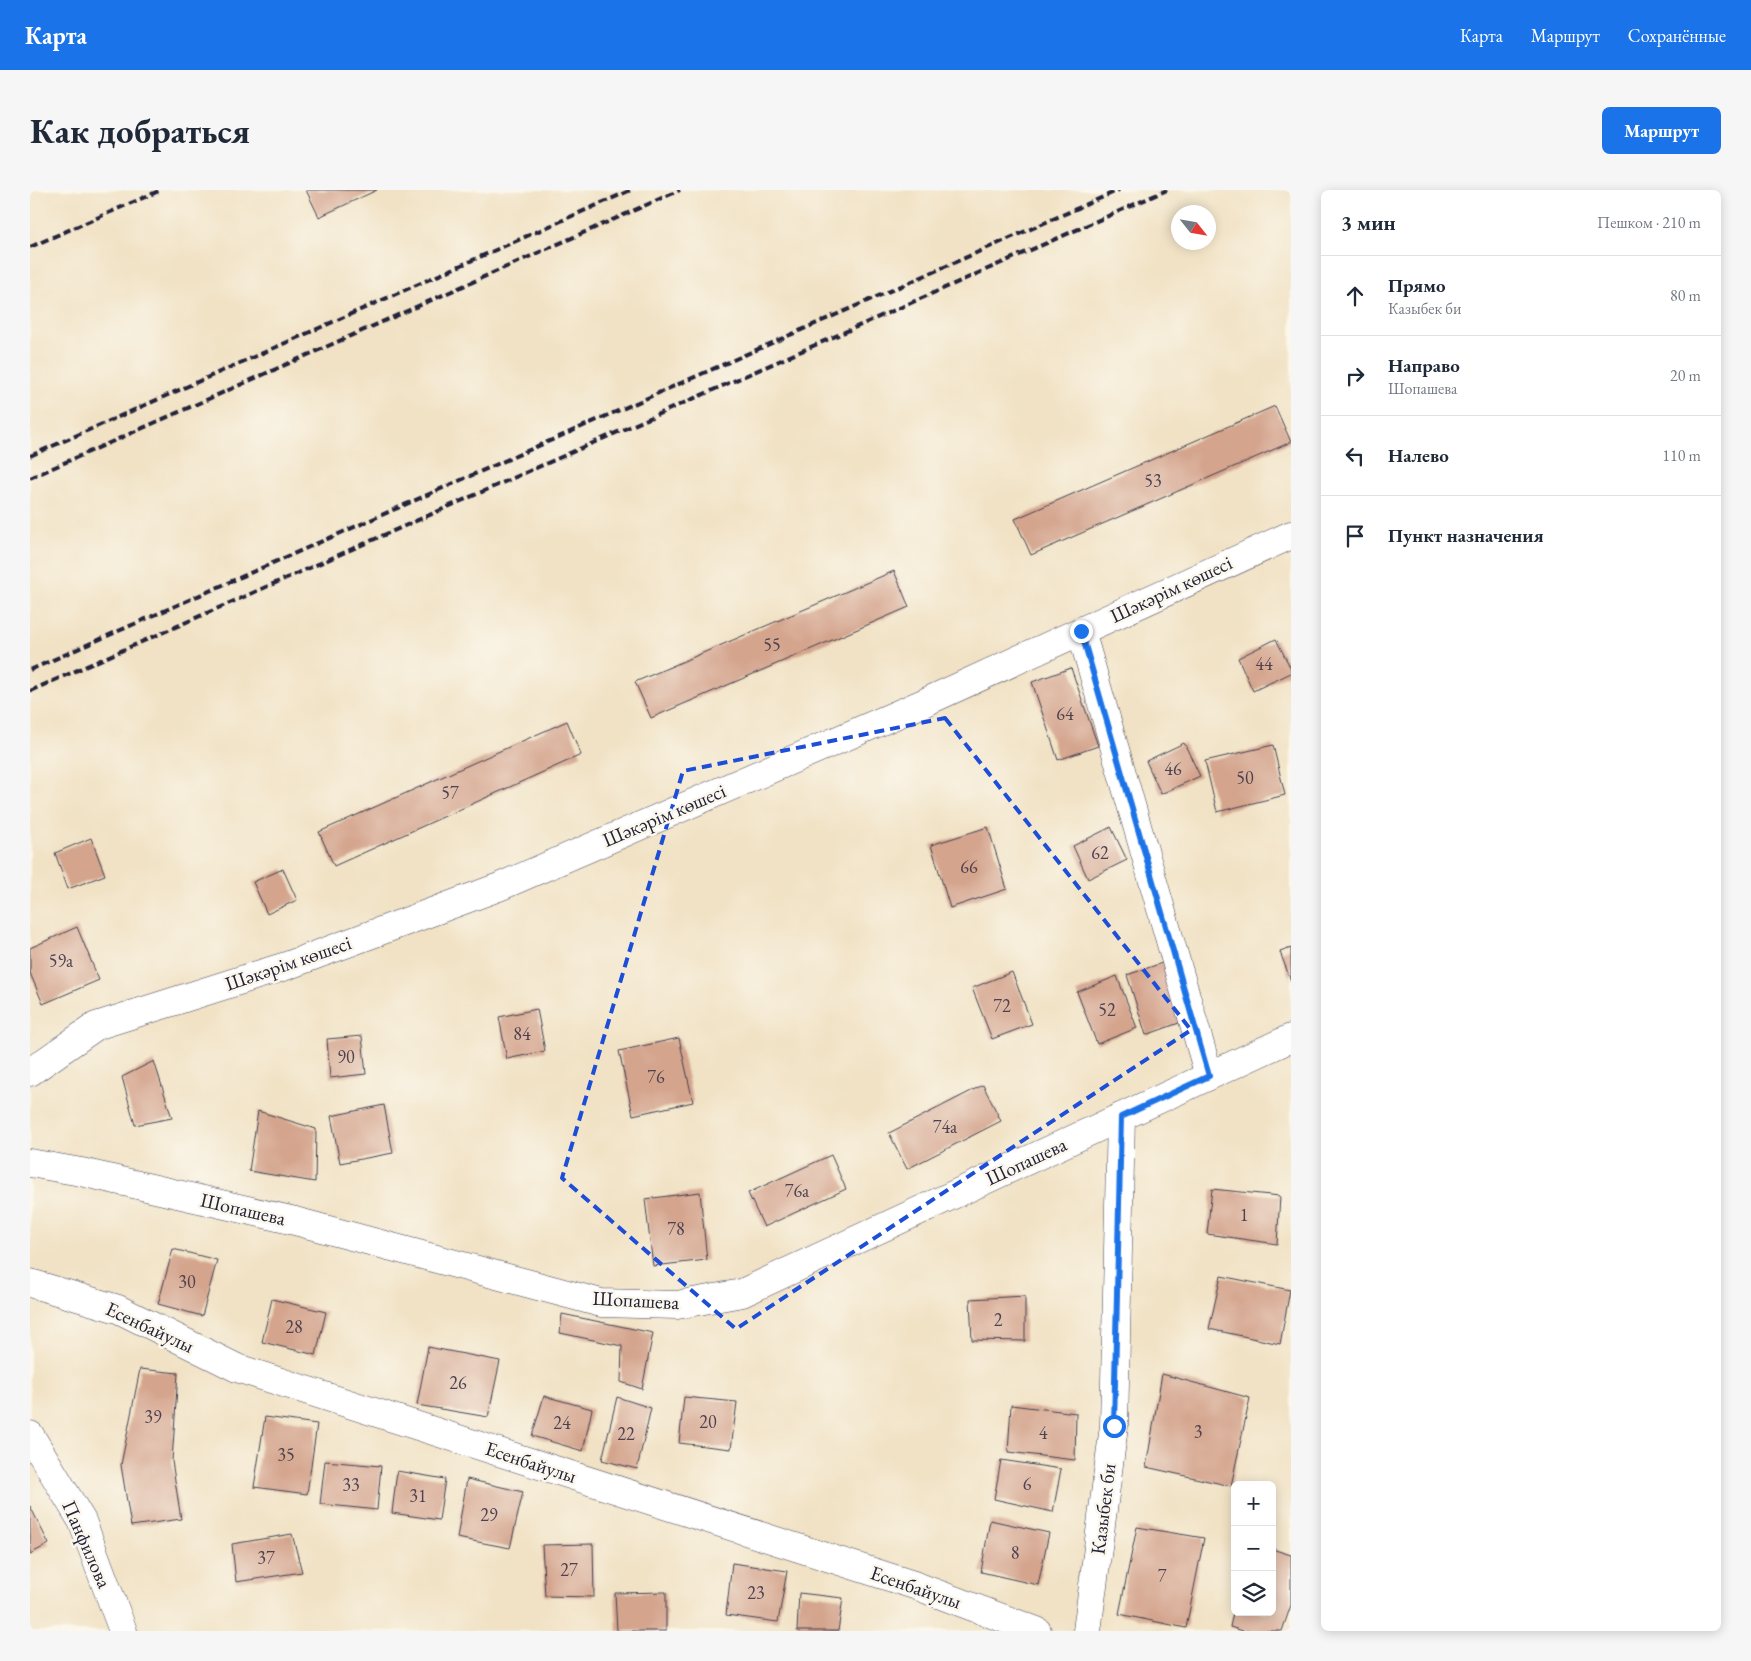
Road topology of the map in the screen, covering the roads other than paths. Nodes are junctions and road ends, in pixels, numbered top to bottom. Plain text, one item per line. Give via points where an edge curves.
1 (1291, 534) edge
2 (1081, 631) junction
3 (1291, 1038) edge
4 (30, 1072) edge
5 (1209, 1076) junction
6 (1121, 1117) junction
7 (30, 1163) edge
8 (30, 1283) edge
9 (30, 1434) edge
10 (123, 1631) edge
11 (1037, 1631) edge
12 (1088, 1631) edge

1 - 2 street, Шәкәрім көшесі
2 - 4 street, Шәкәрім көшесі via 500,887 289,964 96,1026
2 - 5 street
3 - 5 street, Шопашева
5 - 6 street, Шопашева
6 - 7 street, Шопашева via 742,1294 676,1305 601,1303 295,1221
6 - 12 street, Казыбек би via 1114,1426
8 - 11 street, Есенбайулы via 118,1309 237,1368 914,1585
9 - 10 street, Панфилова via 82,1521

